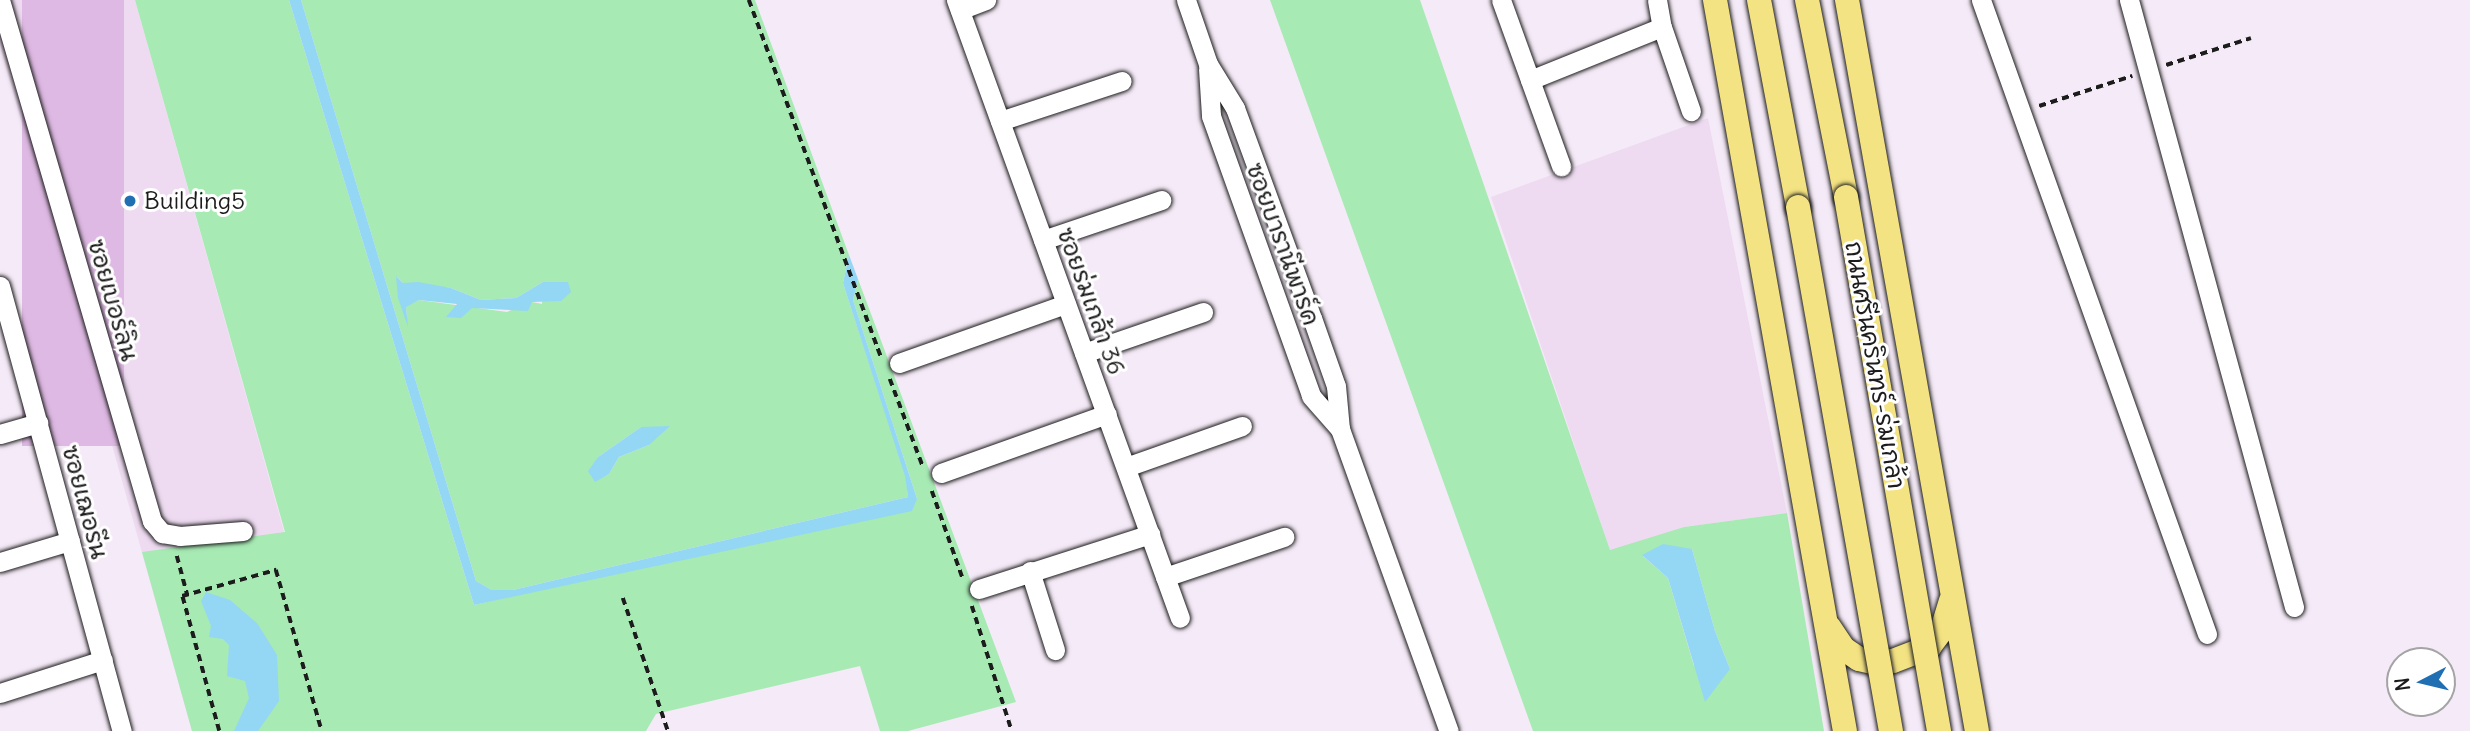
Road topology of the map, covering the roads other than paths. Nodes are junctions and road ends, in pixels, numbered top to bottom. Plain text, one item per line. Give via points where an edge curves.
1 (0, 0) edge
2 (986, 0) edge
3 (1186, 0) edge
4 (1501, 0) edge
5 (1657, 0) edge
6 (1715, 0) edge
7 (1759, 0) edge
8 (1807, 0) edge
9 (1847, 0) edge
10 (1981, 0) edge
11 (2129, 0) edge
12 (958, 5) edge
13 (1662, 27) junction
14 (1208, 64) junction
15 (1530, 80) junction
16 (1122, 81) dead end
17 (1691, 111) dead end
18 (1000, 121) junction
19 (1561, 166) dead end
20 (1161, 200) dead end
21 (1043, 240) junction
22 (2, 299) edge
23 (1066, 304) junction
24 (1203, 312) dead end
25 (1084, 354) junction
26 (899, 363) dead end
27 (1107, 415) junction
28 (38, 424) junction
29 (1242, 426) dead end
30 (1340, 429) junction
31 (0, 434) edge
32 (1126, 467) junction
33 (941, 473) dead end
34 (243, 531) dead end
35 (1150, 534) junction
36 (1284, 537) dead end
37 (70, 541) junction
38 (0, 562) edge
39 (1030, 571) junction
40 (1165, 577) junction
41 (979, 589) dead end
42 (1952, 597) junction
43 (2294, 607) dead end
44 (1180, 618) dead end
45 (1827, 625) junction
46 (2207, 635) dead end
47 (1055, 650) dead end
48 (103, 660) junction
49 (0, 693) edge
50 (122, 731) edge
51 (1449, 731) edge
52 (1845, 731) edge
53 (1891, 731) edge
54 (1940, 731) edge
55 (1977, 731) edge

1 - 34 street, ซอยเบอร์ลิน via 152,521 162,533 171,534
2 - 12 street
3 - 14 street, ซอยบารานีพาร์ค
4 - 15 street
5 - 13 street
6 - 45 main road
7 - 53 main road, ถนนศรีนครินทร์-ร่มเกล้า, bridge
8 - 54 main road, ถนนศรีนครินทร์-ร่มเกล้า, bridge
9 - 42 main road, ถนนศรีนครินทร์-ร่มเกล้า
10 - 46 street
11 - 43 street
12 - 18 street, ซอยร่มเกล้า 36
13 - 15 street
13 - 17 street
14 - 30 street, ซอยบารานีพาร์ค via 1235,108 1312,318 1336,386
14 - 30 street, ซอยบารานีพาร์ค via 1211,116 1311,396
15 - 19 street
16 - 18 street
18 - 21 street, ซอยร่มเกล้า 36
20 - 21 street
21 - 23 street, ซอยร่มเกล้า 36
22 - 28 street, ซอยเฌอรีน
23 - 25 street, ซอยร่มเกล้า 36
23 - 26 street
24 - 25 street
25 - 27 street, ซอยร่มเกล้า 36
27 - 32 street, ซอยร่มเกล้า 36
27 - 33 street
28 - 31 street
28 - 37 street, ซอยเฌอรีน
29 - 32 street
30 - 51 street, ซอยบารานีพาร์ค
32 - 35 street, ซอยร่มเกล้า 36
35 - 39 street
35 - 40 street, ซอยร่มเกล้า 36
36 - 40 street
37 - 38 street
37 - 48 street, ซอยเฌอรีน
39 - 41 street
39 - 47 street
40 - 44 street, ซอยร่มเกล้า 36
42 - 45 main road via 1942,630 1929,647 1893,661 1859,659 1844,649
42 - 55 main road, ถนนศรีนครินทร์-ร่มเกล้า
45 - 52 main road
48 - 49 street
48 - 50 street, ซอยเฌอรีน

